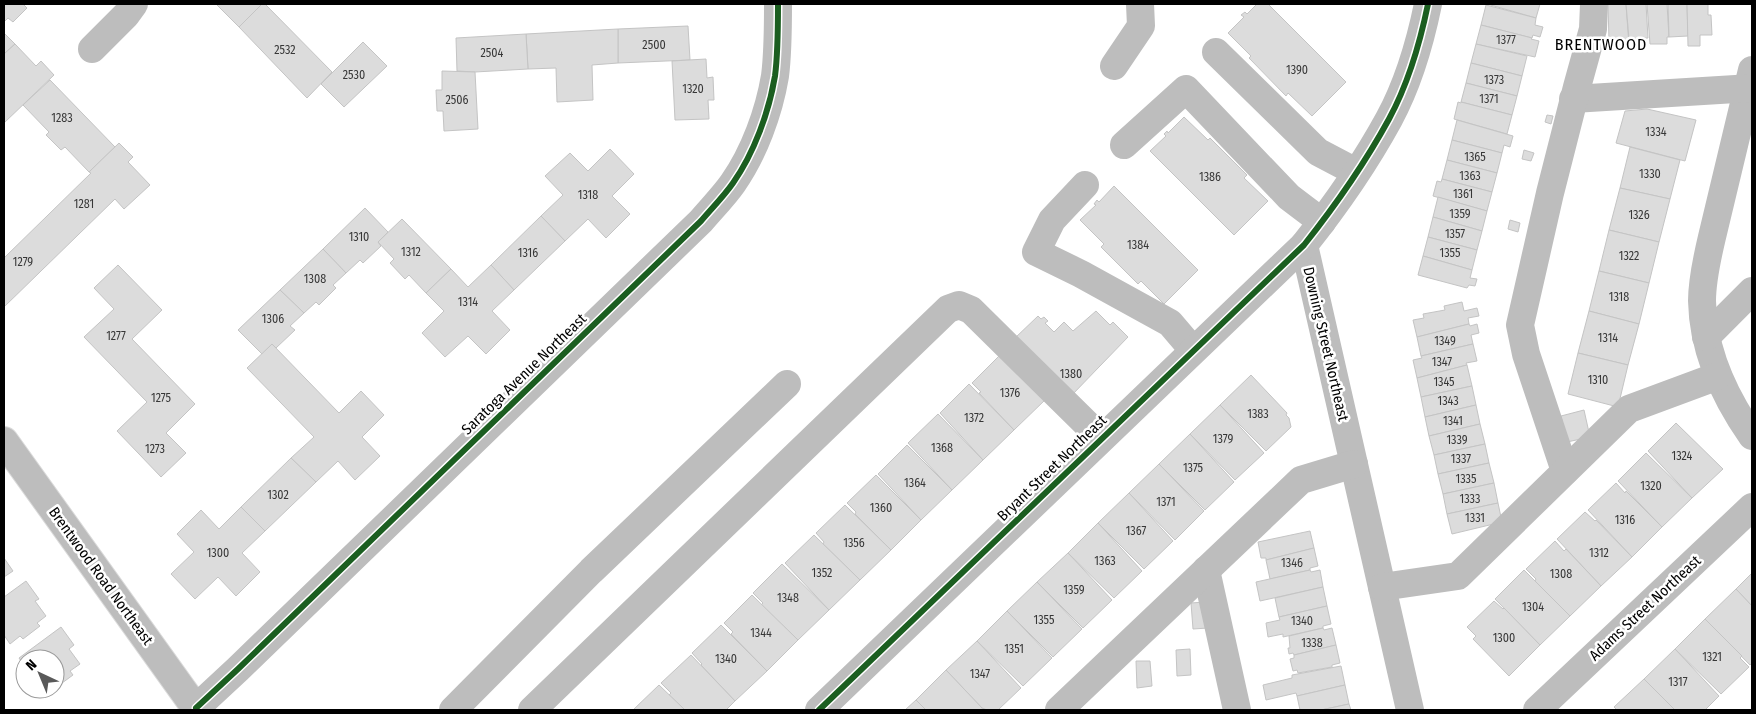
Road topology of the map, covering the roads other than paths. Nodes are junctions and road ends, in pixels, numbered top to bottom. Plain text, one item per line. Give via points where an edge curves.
1 (134, 4) edge
2 (778, 4) edge
3 (1140, 4) edge
4 (1428, 4) edge
5 (1594, 4) edge
6 (92, 49) dead end
7 (1216, 52) dead end
8 (1114, 66) dead end
9 (1751, 82) edge
10 (1573, 99) junction
11 (1124, 145) dead end
12 (1356, 172) junction
13 (1085, 185) dead end
14 (1322, 222) junction
15 (1304, 245) junction
16 (1752, 290) edge
17 (1706, 337) junction
18 (1193, 350) junction
19 (1718, 376) junction
20 (787, 384) dead end
21 (1752, 436) edge
22 (1101, 438) junction
23 (4, 441) edge
24 (1354, 464) junction
25 (1565, 471) junction
26 (1752, 507) edge
27 (1206, 570) junction
28 (1382, 587) junction
29 (196, 710) edge
30 (453, 710) edge
31 (532, 710) edge
32 (819, 710) edge
33 (1059, 710) edge
34 (1238, 710) edge
35 (1410, 710) edge
36 (1537, 710) edge

1 - 6 street
2 - 29 street, Saratoga Avenue Northeast via 775,76 770,96 742,170 724,196
3 - 8 street via 1141,26
4 - 12 street via 1401,92
5 - 10 street via 1593,29
7 - 12 street via 1318,152
9 - 10 street
9 - 17 street via 1706,263 1702,300
10 - 25 street via 1520,325 1526,354
11 - 14 street via 1186,89 1289,197
12 - 14 street
13 - 18 street via 1052,220 1036,252 1170,323
14 - 15 street
15 - 18 street, Bryant Street Northeast
15 - 24 street, Downing Street Northeast
16 - 17 street
17 - 19 street
18 - 22 street, Bryant Street Northeast
19 - 21 street
19 - 25 street via 1629,409
20 - 30 street
22 - 31 street via 971,310 960,305 948,309
22 - 32 street, Bryant Street Northeast
23 - 29 street, Brentwood Road Northeast
24 - 27 street via 1301,480
24 - 28 street, Downing Street Northeast
25 - 28 street via 1458,576
26 - 36 street, Adams Street Northeast
27 - 33 street
27 - 34 street
28 - 35 street, Downing Street Northeast

